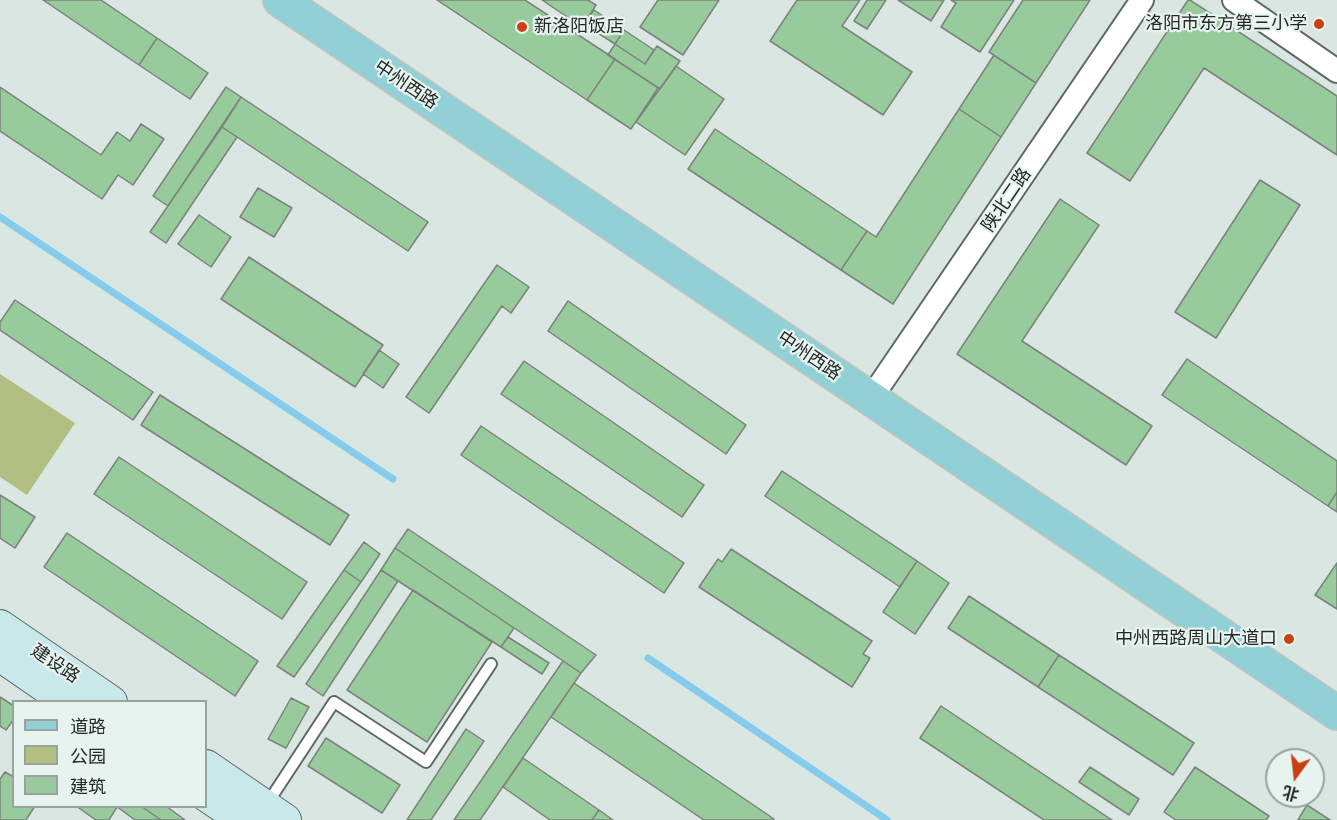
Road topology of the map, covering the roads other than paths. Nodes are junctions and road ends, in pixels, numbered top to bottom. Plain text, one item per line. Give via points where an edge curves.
1 (280, 0) edge
2 (318, 0) edge
3 (1142, 0) edge
4 (1234, 0) edge
5 (1337, 71) edge
6 (878, 390) junction
7 (0, 626) edge
8 (0, 655) edge
9 (491, 664) dead end
10 (1337, 686) edge
11 (66, 700) edge
12 (108, 700) edge
13 (1337, 713) edge
14 (207, 767) edge
15 (207, 795) edge
16 (264, 816) edge

1 - 6 main road, 中州西路
2 - 6 main road, 中州西路
3 - 6 street, 陕北二路
4 - 5 street
6 - 10 main road, 中州西路
6 - 13 main road, 中州西路
7 - 12 street, 建设路
8 - 11 street, 建设路
9 - 16 lane via 426,762 334,702
14 - 16 street
15 - 16 street

